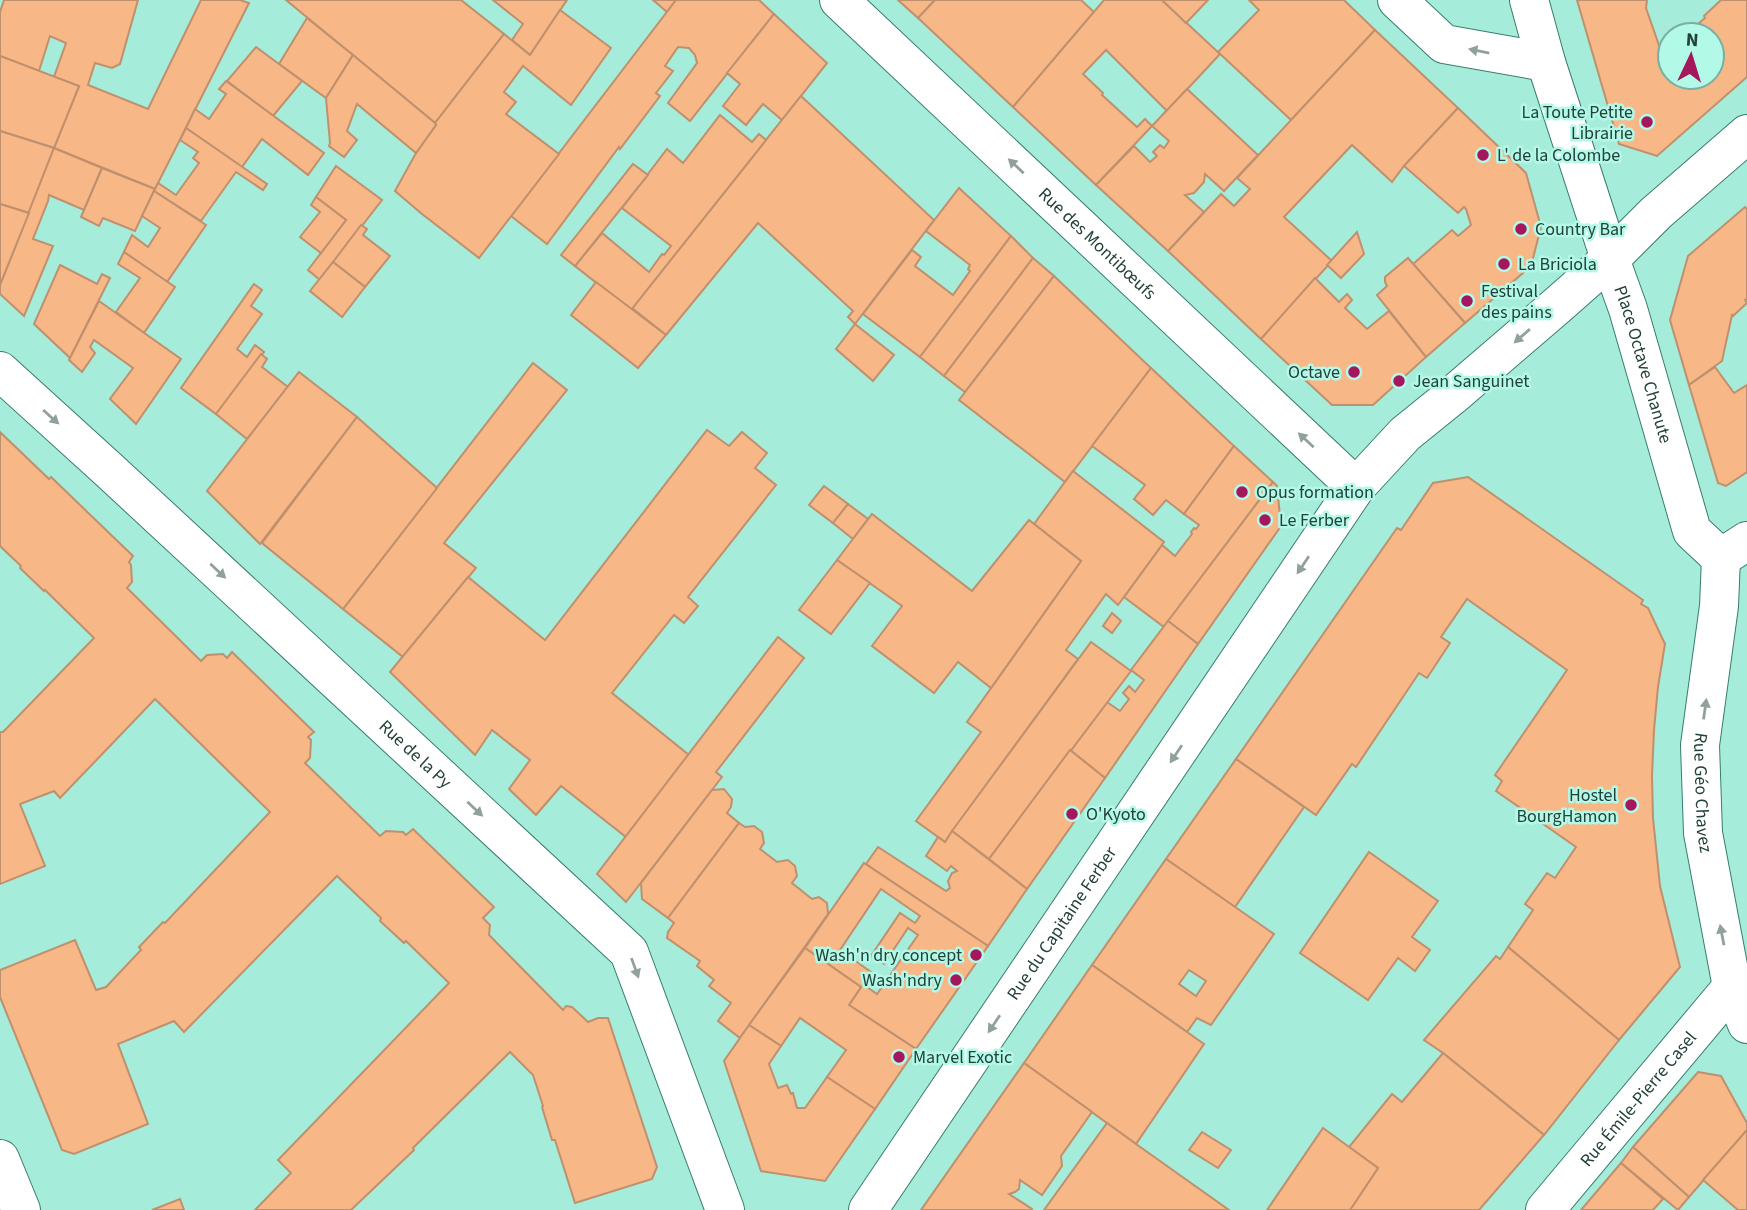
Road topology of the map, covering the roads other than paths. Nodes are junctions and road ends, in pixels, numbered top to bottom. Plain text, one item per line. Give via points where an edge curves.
1 (839, 0) edge
2 (1397, 0) edge
3 (1529, 0) edge
4 (1546, 62) junction
5 (1747, 134) edge
6 (1610, 259) junction
7 (0, 371) edge
8 (1405, 434) joint
9 (1356, 487) junction
10 (1734, 549) edge
11 (1732, 987) junction
12 (1747, 1024) edge
13 (0, 1159) edge
14 (21, 1210) edge
15 (725, 1210) edge
16 (868, 1210) edge
17 (1545, 1210) edge

9 -> 1 street, Rue des Montibœufs
4 -> 2 street via 1444,44
3 - 4 street
4 - 6 street
5 - 6 street
6 -> 8 street, Place Octave Chanute
6 - 10 street, Place Octave Chanute via 1692,531
7 -> 15 street, Rue de la Py via 629,952
8 - 9 street, Rue du Capitaine Ferber
9 -> 16 street, Rue du Capitaine Ferber
11 -> 10 street, Rue Géo Chavez via 1703,834 1700,745 1719,606
11 - 12 street, Rue Géo Chavez
11 - 17 street, Rue Émile-Pierre Casel
13 - 14 street

